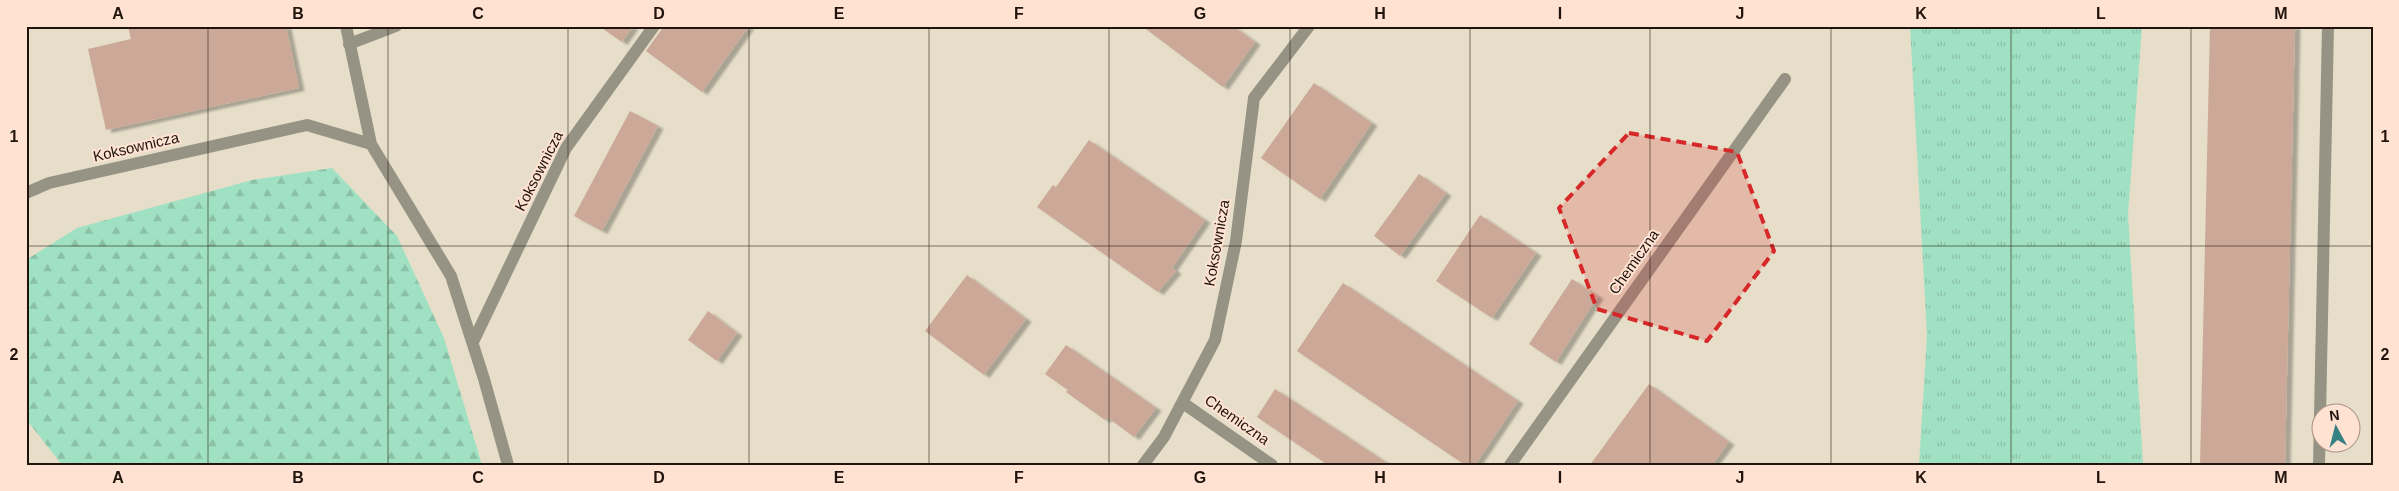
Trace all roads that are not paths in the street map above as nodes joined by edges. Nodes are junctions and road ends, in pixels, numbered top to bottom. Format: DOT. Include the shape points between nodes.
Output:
graph roads {
  1 [pos="346,26"];
  2 [pos="396,26"];
  3 [pos="654,26"];
  4 [pos="1309,26"];
  5 [pos="2328,26"];
  6 [pos="349,44"];
  7 [pos="1785,79"];
  8 [pos="371,144"];
  9 [pos="26,193"];
  10 [pos="473,342"];
  11 [pos="1183,403"];
  12 [pos="508,465"];
  13 [pos="1143,465"];
  14 [pos="1272,465"];
  15 [pos="1510,465"];
  16 [pos="2319,465"];
  1 -- 6 [label="lane"];
  2 -- 6 [label="lane"];
  3 -- 10 [label="lane, Koksownicza" via="566,148"];
  4 -- 11 [label="lane, Koksownicza" via="1254,98 1236,240 1215,340"];
  5 -- 16 [label="lane"];
  6 -- 8 [label="lane"];
  7 -- 15 [label="lane, Chemiczna"];
  8 -- 9 [label="lane, Koksownicza" via="307,126 49,183"];
  8 -- 10 [label="lane" via="451,276"];
  10 -- 12 [label="lane"];
  11 -- 13 [label="lane, Koksownicza"];
  11 -- 14 [label="lane, Chemiczna"];
}
